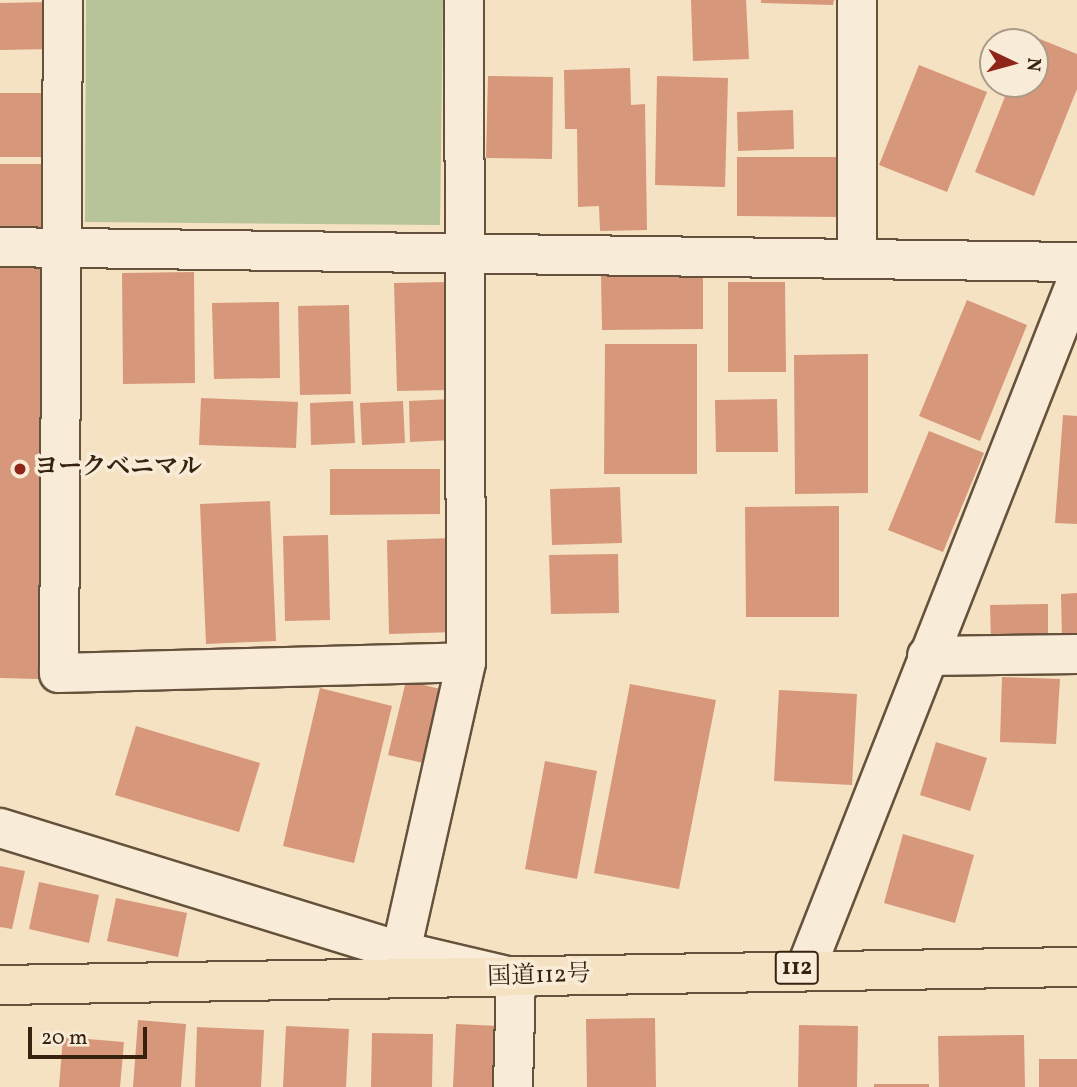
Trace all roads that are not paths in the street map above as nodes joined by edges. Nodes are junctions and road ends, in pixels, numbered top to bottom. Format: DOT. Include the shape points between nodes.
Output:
graph roads {
  1 [pos="63,0"];
  2 [pos="464,0"];
  3 [pos="857,0"];
  4 [pos="0,247"];
  5 [pos="60,247"];
  6 [pos="465,253"];
  7 [pos="857,256"];
  8 [pos="1077,262"];
  9 [pos="1077,280"];
  10 [pos="1077,654"];
  11 [pos="927,656"];
  12 [pos="466,662"];
  13 [pos="0,828"];
  14 [pos="401,951"];
  15 [pos="1077,967"];
  16 [pos="806,968"];
  17 [pos="516,978"];
  18 [pos="0,985"];
  19 [pos="513,1087"];
  1 -- 5 [label="street"];
  2 -- 6 [label="street"];
  3 -- 7 [label="street"];
  4 -- 5 [label="street"];
  5 -- 6 [label="street"];
  5 -- 12 [label="street" via="59,673"];
  6 -- 7 [label="street"];
  6 -- 12 [label="street"];
  7 -- 8 [label="street"];
  9 -- 11 [label="street"];
  10 -- 11 [label="street"];
  11 -- 16 [label="street"];
  12 -- 14 [label="street"];
  13 -- 14 [label="street"];
  14 -- 17 [label="street"];
  15 -- 16 [label="highway, 国道112号 / 112"];
  16 -- 17 [label="highway, 国道112号 / 112"];
  17 -- 18 [label="highway, 国道112号 / 112"];
  17 -- 19 [label="street"];
}
